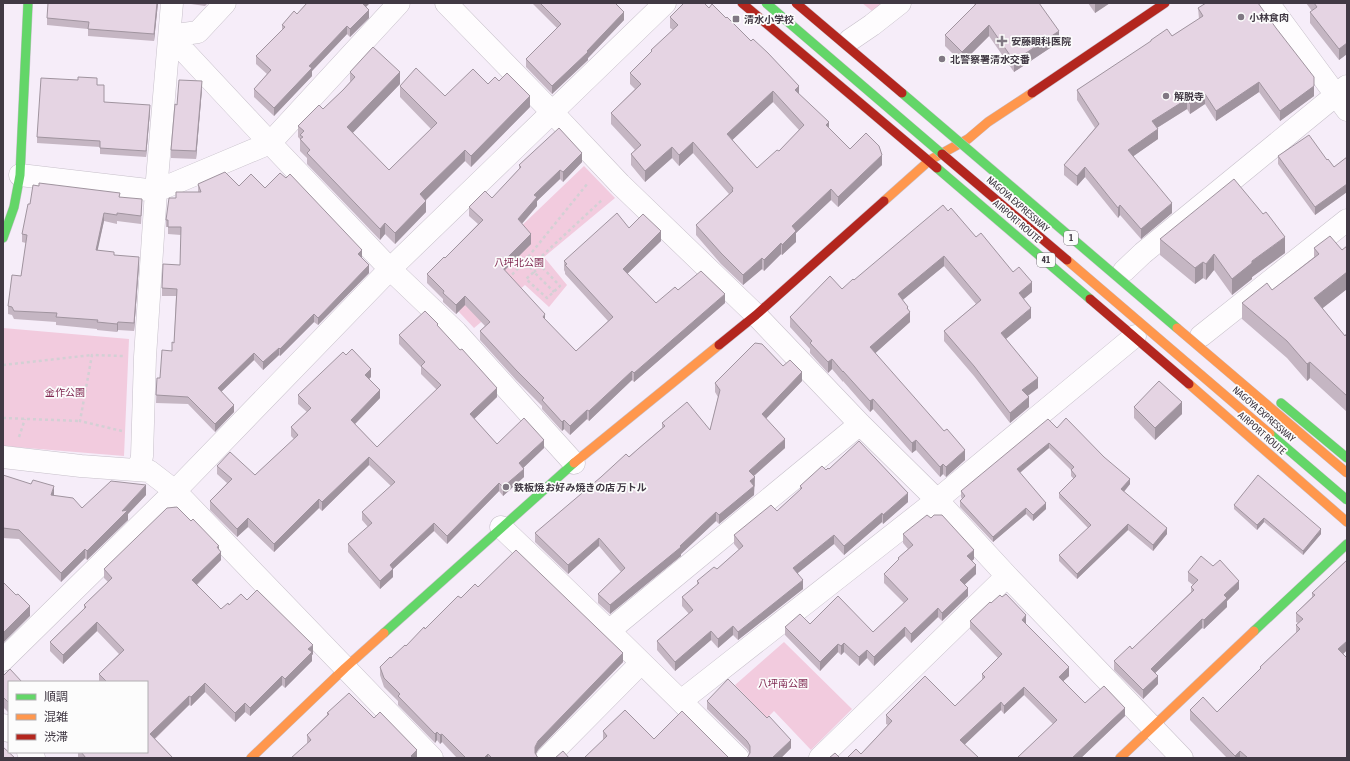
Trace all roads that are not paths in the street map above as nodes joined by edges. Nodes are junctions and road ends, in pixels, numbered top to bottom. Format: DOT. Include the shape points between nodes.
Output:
graph roads {
  1 [pos="28,3"];
  2 [pos="172,3"];
  3 [pos="225,3"];
  4 [pos="399,3"];
  5 [pos="446,3"];
  6 [pos="665,3"];
  7 [pos="742,3"];
  8 [pos="766,3"];
  9 [pos="796,3"];
  10 [pos="808,3"];
  11 [pos="900,3"];
  12 [pos="1165,3"];
  13 [pos="1268,3"];
  14 [pos="170,36"];
  15 [pos="850,40"];
  16 [pos="1343,97"];
  17 [pos="552,112"];
  18 [pos="968,139"];
  19 [pos="270,143"];
  20 [pos="930,160"];
  21 [pos="20,175"];
  22 [pos="156,191"];
  23 [pos="1347,220"];
  24 [pos="3,238"];
  25 [pos="390,269"];
  26 [pos="1130,276"];
  27 [pos="756,315"];
  28 [pos="1135,336"];
  29 [pos="1201,336"];
  30 [pos="1274,397"];
  31 [pos="860,424"];
  32 [pos="3,457"];
  33 [pos="1347,458"];
  34 [pos="574,463"];
  35 [pos="139,470"];
  36 [pos="1347,473"];
  37 [pos="175,491"];
  38 [pos="937,500"];
  39 [pos="1347,500"];
  40 [pos="1347,522"];
  41 [pos="501,527"];
  42 [pos="1347,544"];
  43 [pos="1007,576"];
  44 [pos="610,630"];
  45 [pos="3,660"];
  46 [pos="641,663"];
  47 [pos="345,668"];
  48 [pos="681,701"];
  49 [pos="1153,727"];
  50 [pos="251,758"];
  51 [pos="432,758"];
  52 [pos="547,758"];
  53 [pos="738,758"];
  54 [pos="820,758"];
  55 [pos="1120,758"];
  56 [pos="1182,758"];
  1 -- 21 [label="main road"];
  2 -- 14 [label="street"];
  3 -- 14 [label="street" via="198,32"];
  4 -- 19 [label="street"];
  5 -- 17 [label="street"];
  6 -- 17 [label="street"];
  7 -- 20 [label="main road, AIRPORT ROUTE / 41"];
  8 -- 39 [label="main road, NAGOYA EXPRESSWAY / 1, bridge"];
  9 -- 36 [label="main road, NAGOYA EXPRESSWAY / 1, bridge"];
  10 -- 15 [label="main road"];
  11 -- 15 [label="street"];
  12 -- 18 [label="main road" via="988,122"];
  13 -- 16 [label="street"];
  14 -- 19 [label="street"];
  14 -- 22 [label="street"];
  15 -- 18 [label="main road"];
  16 -- 26 [label="street" via="1143,253"];
  17 -- 25 [label="street"];
  17 -- 27 [label="street" via="620,184"];
  18 -- 20 [label="main road"];
  18 -- 26 [label="main road"];
  19 -- 22 [label="street"];
  19 -- 25 [label="street"];
  20 -- 27 [label="main road"];
  20 -- 28 [label="main road, AIRPORT ROUTE / 41"];
  21 -- 22 [label="street"];
  21 -- 24 [label="main road" via="14,207"];
  22 -- 35 [label="street" via="142,456"];
  23 -- 29 [label="street"];
  25 -- 34 [label="street" via="456,332"];
  25 -- 37 [label="street"];
  27 -- 31 [label="street"];
  27 -- 34 [label="main road"];
  28 -- 38 [label="street"];
  28 -- 40 [label="main road, AIRPORT ROUTE / 41"];
  30 -- 33 [label="main road"];
  31 -- 38 [label="street"];
  31 -- 44 [label="street"];
  32 -- 35 [label="street"];
  34 -- 41 [label="main road"];
  35 -- 37 [label="street" via="149,471"];
  37 -- 45 [label="street"];
  37 -- 47 [label="street"];
  38 -- 43 [label="street"];
  38 -- 48 [label="street"];
  41 -- 44 [label="street"];
  41 -- 47 [label="main road"];
  42 -- 49 [label="main road"];
  43 -- 49 [label="street"];
  43 -- 54 [label="street"];
  44 -- 46 [label="street"];
  46 -- 48 [label="street"];
  46 -- 52 [label="street"];
  47 -- 50 [label="main road"];
  47 -- 51 [label="street"];
  48 -- 53 [label="street"];
  49 -- 55 [label="main road"];
  49 -- 56 [label="street"];
}
